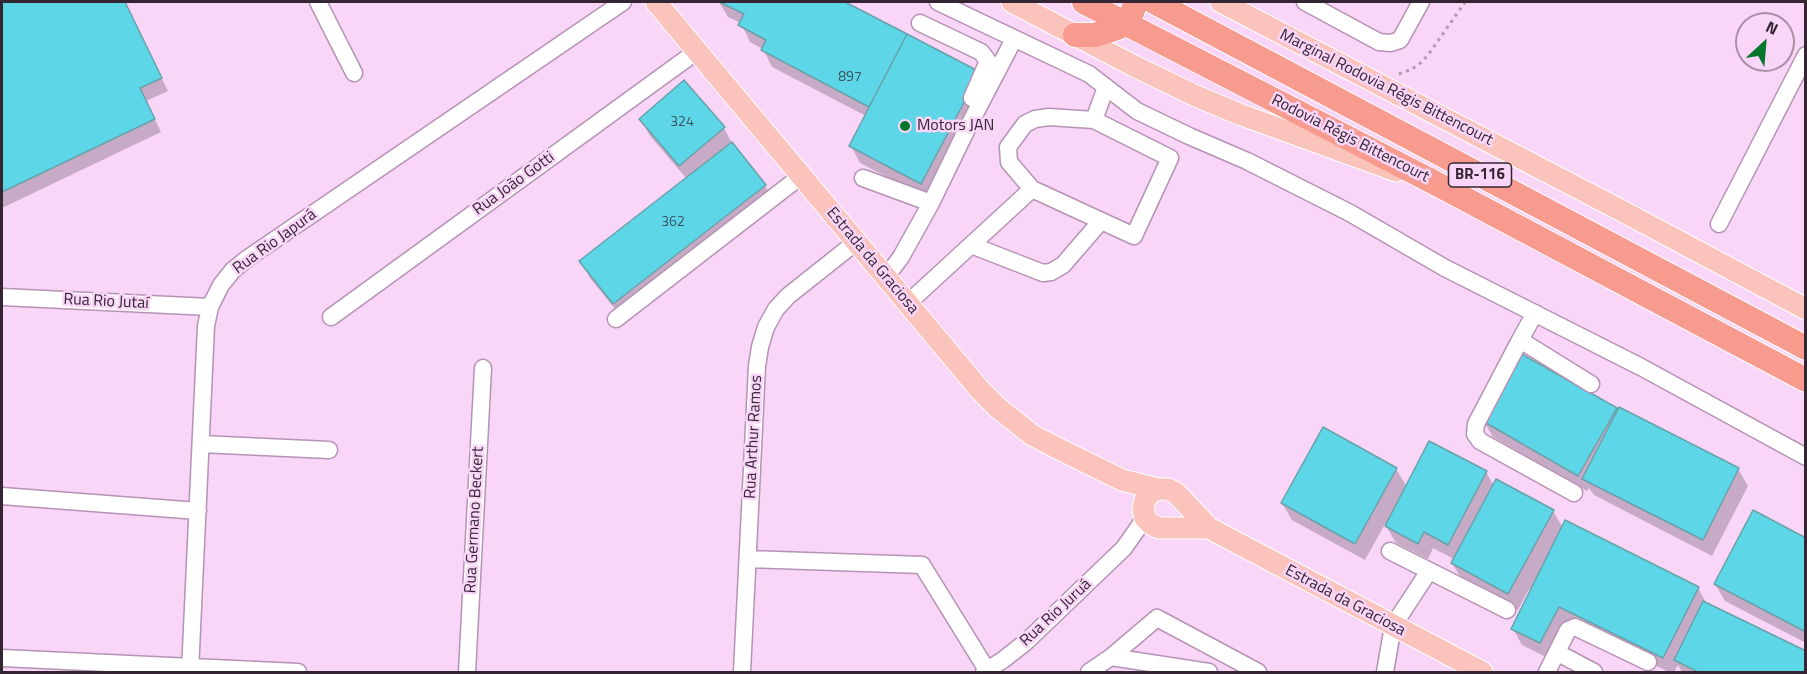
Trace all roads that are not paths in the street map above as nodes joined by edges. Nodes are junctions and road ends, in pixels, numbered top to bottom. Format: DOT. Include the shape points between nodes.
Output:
graph roads {
  1 [pos="318,2"];
  2 [pos="623,2"];
  3 [pos="656,2"];
  4 [pos="938,2"];
  5 [pos="1012,2"];
  6 [pos="1084,2"];
  7 [pos="1136,2"];
  8 [pos="1155,2"];
  9 [pos="1221,2"];
  10 [pos="1305,2"];
  11 [pos="1421,2"];
  12 [pos="920,23"];
  13 [pos="1124,24"];
  14 [pos="1075,35"];
  15 [pos="1014,39"];
  16 [pos="698,51"];
  17 [pos="1806,55"];
  18 [pos="354,73"];
  19 [pos="1106,87"];
  20 [pos="1094,120"];
  21 [pos="967,129"];
  22 [pos="801,176"];
  23 [pos="863,178"];
  24 [pos="1437,184"];
  25 [pos="1032,189"];
  26 [pos="931,203"];
  27 [pos="1101,221"];
  28 [pos="1719,224"];
  29 [pos="856,242"];
  30 [pos="972,245"];
  31 [pos="886,277"];
  32 [pos="2,297"];
  33 [pos="908,303"];
  34 [pos="210,307"];
  35 [pos="1806,309"];
  36 [pos="1534,313"];
  37 [pos="331,317"];
  38 [pos="616,319"];
  39 [pos="1521,340"];
  40 [pos="1806,348"];
  41 [pos="483,368"];
  42 [pos="1806,380"];
  43 [pos="1591,384"];
  44 [pos="201,444"];
  45 [pos="329,450"];
  46 [pos="1806,457"];
  47 [pos="1122,480"];
  48 [pos="1158,489"];
  49 [pos="1574,493"];
  50 [pos="2,496"];
  51 [pos="1182,500"];
  52 [pos="198,511"];
  53 [pos="1154,521"];
  54 [pos="1209,528"];
  55 [pos="1389,551"];
  56 [pos="748,559"];
  57 [pos="1429,571"];
  58 [pos="1507,610"];
  59 [pos="1393,626"];
  60 [pos="1558,653"];
  61 [pos="1111,657"];
  62 [pos="2,658"];
  63 [pos="1647,662"];
  64 [pos="190,670"];
  65 [pos="986,671"];
  66 [pos="298,672"];
  67 [pos="467,672"];
  68 [pos="742,672"];
  69 [pos="1089,672"];
  70 [pos="1209,672"];
  71 [pos="1258,672"];
  72 [pos="1385,672"];
  73 [pos="1482,672"];
  74 [pos="1547,672"];
  75 [pos="1594,672"];
  1 -- 18 [label="street"];
  2 -- 34 [label="street, Rua Rio Japurá" via="248,258 221,285"];
  3 -- 16 [label="main road, Estrada da Graciosa"];
  4 -- 15 [label="street"];
  5 -- 14 [label="main road"];
  6 -- 13 [label="highway, Rodovia Régis Bittencourt / BR-116"];
  7 -- 13 [label="highway"];
  8 -- 40 [label="highway, Rodovia Régis Bittencourt / BR-116"];
  9 -- 35 [label="main road, Marginal Rodovia Régis Bittencourt"];
  10 -- 11 [label="street" via="1379,42 1391,43 1400,40"];
  12 -- 21 [label="street" via="981,52 988,61 966,108 963,122"];
  13 -- 14 [label="highway" via="1095,35"];
  13 -- 24 [label="highway, Rodovia Régis Bittencourt / BR-116"];
  14 -- 24 [label="main road" via="1239,114"];
  15 -- 19 [label="street" via="1089,74"];
  15 -- 21 [label="street"];
  16 -- 22 [label="main road, Estrada da Graciosa"];
  16 -- 37 [label="street, Rua João Gotti"];
  17 -- 28 [label="street"];
  19 -- 20 [label="street"];
  19 -- 36 [label="street" via="1137,111 1315,195"];
  20 -- 25 [label="street" via="1049,117 1025,124 1008,147 1007,155 1008,162"];
  20 -- 27 [label="street" via="1170,158 1134,236"];
  21 -- 26 [label="street"];
  22 -- 29 [label="main road, Estrada da Graciosa"];
  22 -- 38 [label="street"];
  23 -- 26 [label="street"];
  24 -- 42 [label="highway, Rodovia Régis Bittencourt / BR-116"];
  25 -- 27 [label="street"];
  25 -- 30 [label="street"];
  26 -- 31 [label="street"];
  27 -- 30 [label="street" via="1063,266 1051,272 1043,273"];
  29 -- 31 [label="main road, Estrada da Graciosa"];
  29 -- 56 [label="street, Rua Arthur Ramos" via="788,296 765,327 757,366"];
  30 -- 33 [label="street"];
  31 -- 33 [label="main road, Estrada da Graciosa"];
  32 -- 34 [label="street, Rua Rio Jutaí"];
  33 -- 47 [label="main road, Estrada da Graciosa" via="980,390 1015,422 1041,440"];
  34 -- 44 [label="street, Rua Rio Japurá"];
  36 -- 39 [label="street"];
  36 -- 46 [label="street"];
  39 -- 43 [label="street"];
  39 -- 49 [label="street" via="1476,424 1475,434 1480,441"];
  41 -- 67 [label="street, Rua Germano Beckert"];
  44 -- 45 [label="street"];
  44 -- 52 [label="street, Rua Rio Japurá"];
  47 -- 48 [label="main road, Estrada da Graciosa"];
  47 -- 53 [label="main road, Estrada da Graciosa"];
  48 -- 51 [label="main road, Estrada da Graciosa" via="1168,489"];
  48 -- 53 [label="main road" via="1145,500"];
  50 -- 52 [label="street"];
  51 -- 53 [label="main road" via="1182,517 1176,524"];
  51 -- 54 [label="main road, Estrada da Graciosa"];
  52 -- 64 [label="street, Rua Rio Japurá"];
  53 -- 54 [label="main road, Estrada da Graciosa"];
  53 -- 65 [label="street, Rua Rio Juruá" via="1028,641"];
  54 -- 59 [label="main road, Estrada da Graciosa"];
  55 -- 57 [label="street"];
  56 -- 65 [label="street" via="922,565"];
  56 -- 68 [label="street, Rua Arthur Ramos"];
  57 -- 58 [label="street"];
  57 -- 59 [label="street"];
  59 -- 72 [label="street"];
  59 -- 73 [label="main road, Estrada da Graciosa"];
  60 -- 63 [label="street" via="1568,630 1575,627"];
  60 -- 74 [label="street"];
  60 -- 75 [label="street"];
  61 -- 69 [label="street"];
  61 -- 70 [label="street"];
  61 -- 71 [label="street" via="1157,618"];
  62 -- 64 [label="street"];
  64 -- 66 [label="street"];
}
